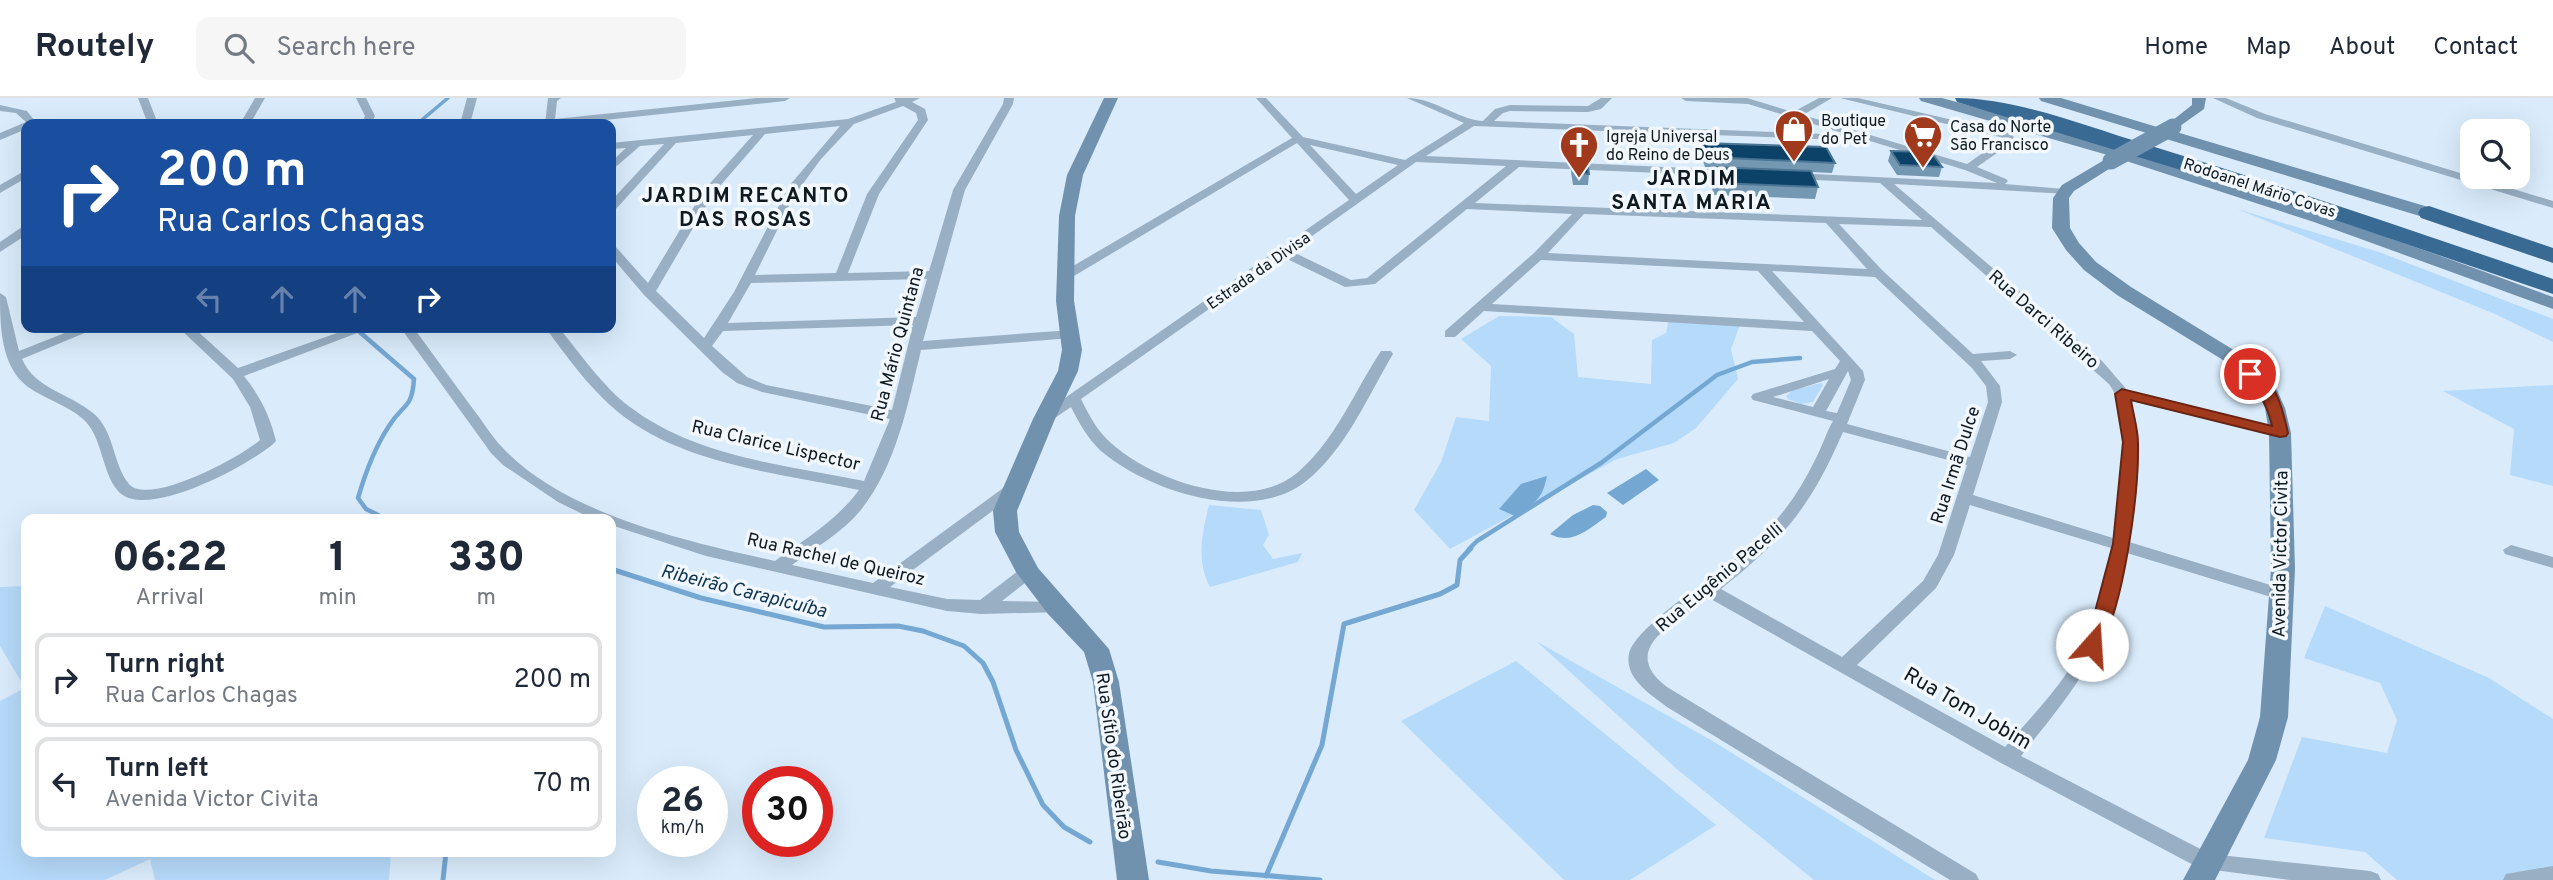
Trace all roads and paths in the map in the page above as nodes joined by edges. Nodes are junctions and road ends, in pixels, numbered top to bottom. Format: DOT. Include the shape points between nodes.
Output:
graph roads {
  1 [pos="143,98"];
  2 [pos="260,98"];
  3 [pos="362,98"];
  4 [pos="471,98"];
  5 [pos="785,98"];
  6 [pos="1009,98"];
  7 [pos="1111,98"];
  8 [pos="1261,98"];
  9 [pos="1412,98"];
  10 [pos="1607,98"];
  11 [pos="1686,98"];
  12 [pos="1707,98"];
  13 [pos="1737,98"];
  14 [pos="1827,98"];
  15 [pos="1845,98"];
  16 [pos="1926,98"];
  17 [pos="1964,98"];
  18 [pos="2008,98"];
  19 [pos="2046,98"];
  20 [pos="2199,98"];
  21 [pos="2218,98"];
  22 [pos="554,99"];
  23 [pos="906,99"];
  24 [pos="1752,103"];
  25 [pos="0,108"];
  26 [pos="1792,116"];
  27 [pos="26,119"];
  28 [pos="151,119"];
  29 [pos="248,119"];
  30 [pos="368,119"];
  31 [pos="466,119"];
  32 [pos="551,119"];
  33 [pos="595,119"];
  34 [pos="850,122"];
  35 [pos="1479,123"];
  36 [pos="21,127"];
  37 [pos="1830,128"];
  38 [pos="762,131"];
  39 [pos="0,136"];
  40 [pos="1813,137"];
  41 [pos="674,139"];
  42 [pos="1297,139"];
  43 [pos="1867,139"];
  44 [pos="637,143"];
  45 [pos="616,145"];
  46 [pos="1410,161"];
  47 [pos="616,163"];
  48 [pos="1516,164"];
  49 [pos="1969,168"];
  50 [pos="1736,173"];
  51 [pos="1777,175"];
  52 [pos="21,176"];
  53 [pos="1884,181"];
  54 [pos="2017,187"];
  55 [pos="0,190"];
  56 [pos="2064,192"];
  57 [pos="1356,201"];
  58 [pos="616,203"];
  59 [pos="2553,205"];
  60 [pos="1467,206"];
  61 [pos="1580,212"];
  62 [pos="2429,213"];
  63 [pos="1829,221"];
  64 [pos="1932,224"];
  65 [pos="21,232"];
  66 [pos="21,234"];
  67 [pos="0,239"];
  68 [pos="0,247"];
  69 [pos="1283,252"];
  70 [pos="616,254"];
  71 [pos="2553,254"];
  72 [pos="1538,256"];
  73 [pos="665,264"];
  74 [pos="1762,268"];
  75 [pos="2553,268"];
  76 [pos="633,273"];
  77 [pos="1878,273"];
  78 [pos="935,275"];
  79 [pos="841,276"];
  80 [pos="1065,276"];
  81 [pos="748,279"];
  82 [pos="2553,287"];
  83 [pos="649,292"];
  84 [pos="0,297"];
  85 [pos="2553,303"];
  86 [pos="1483,307"];
  87 [pos="921,321"];
  88 [pos="719,327"];
  89 [pos="1818,327"];
  90 [pos="78,333"];
  91 [pos="191,333"];
  92 [pos="349,333"];
  93 [pos="410,333"];
  94 [pos="556,333"];
  95 [pos="1071,334"];
  96 [pos="1450,334"];
  97 [pos="705,346"];
  98 [pos="915,346"];
  99 [pos="1386,354"];
  100 [pos="2010,355"];
  101 [pos="14,358"];
  102 [pos="1970,358"];
  103 [pos="1844,367"];
  104 [pos="237,373"];
  105 [pos="2122,394"];
  106 [pos="1074,399"];
  107 [pos="1817,414"];
  108 [pos="898,416"];
  109 [pos="1044,419"];
  110 [pos="1840,423"];
  111 [pos="2280,433"];
  112 [pos="1976,463"];
  113 [pos="869,487"];
  114 [pos="1012,489"];
  115 [pos="1965,498"];
  116 [pos="596,514"];
  117 [pos="616,522"];
  118 [pos="2121,544"];
  119 [pos="2511,550"];
  120 [pos="2553,563"];
  121 [pos="776,568"];
  122 [pos="1028,572"];
  123 [pos="874,590"];
  124 [pos="1709,590"];
  125 [pos="2281,594"];
  126 [pos="981,608"];
  127 [pos="1056,608"];
  128 [pos="1846,664"];
  129 [pos="2008,758"];
  130 [pos="2203,871"];
  131 [pos="2553,875"];
  132 [pos="1133,880"];
  133 [pos="1968,880"];
  134 [pos="2370,880"];
  135 [pos="2514,880"];
  1 -- 28 [label="street"];
  2 -- 29 [label="street"];
  3 -- 30 [label="street"];
  4 -- 31 [label="street"];
  5 -- 33 [label="street"];
  6 -- 78 [label="street, Rua Mário Quintana" via="959,190"];
  7 -- 80 [label="main road, Rua Sítio do Ribeirão" via="1076,175 1067,216"];
  8 -- 42 [label="street"];
  9 -- 35 [label="street"];
  10 -- 35 [label="street, Estrada da Divisa" via="1588,109 1503,109"];
  11 -- 12 [label="street"];
  12 -- 24 [label="street"];
  13 -- 24 [label="street"];
  14 -- 26 [label="street"];
  15 -- 49 [label="street" via="1995,131 2010,139"];
  16 -- 85 [label="main road" via="2160,165"];
  17 -- 82 [label="highway, Rodoanel Mário Covas" via="2160,155"];
  18 -- 75 [label="highway, Rodoanel Mário Covas"];
  19 -- 62 [label="main road"];
  20 -- 56 [label="main road, bridge" via="2199,106 2173,127"];
  21 -- 59 [label="street" via="2261,116"];
  22 -- 32 [label="street"];
  23 -- 34 [label="street"];
  23 -- 79 [label="street" via="923,120 873,194"];
  24 -- 26 [label="street"];
  25 -- 27 [label="street" via="20,111"];
  26 -- 37 [label="street"];
  34 -- 38 [label="street"];
  34 -- 81 [label="street" via="794,187"];
  35 -- 40 [label="street"];
  35 -- 46 [label="street, Estrada da Divisa"];
  36 -- 39 [label="street"];
  37 -- 40 [label="street"];
  37 -- 43 [label="street"];
  38 -- 41 [label="street"];
  38 -- 73 [label="street" via="708,191"];
  40 -- 43 [label="street"];
  41 -- 44 [label="street"];
  41 -- 58 [label="street"];
  42 -- 46 [label="street"];
  42 -- 57 [label="street"];
  42 -- 80 [label="street"];
  43 -- 49 [label="street"];
  44 -- 45 [label="street"];
  44 -- 47 [label="street"];
  46 -- 48 [label="street"];
  46 -- 57 [label="street, Estrada da Divisa"];
  48 -- 50 [label="street"];
  48 -- 60 [label="street"];
  49 -- 54 [label="street"];
  51 -- 53 [label="street"];
  52 -- 55 [label="street"];
  53 -- 54 [label="street"];
  53 -- 64 [label="street, Rua Darci Ribeiro"];
  54 -- 56 [label="street"];
  56 -- 111 [label="main road, Avenida Victor Civita" via="2061,228 2072,246 2124,291 2230,356 2267,390"];
  57 -- 69 [label="street, Estrada da Divisa"];
  60 -- 61 [label="street"];
  60 -- 69 [label="street" via="1371,281 1349,284"];
  61 -- 63 [label="street"];
  61 -- 72 [label="street"];
  62 -- 71 [label="highway"];
  63 -- 64 [label="street"];
  63 -- 77 [label="street, Rua Irmã Dulce"];
  64 -- 105 [label="street, Rua Darci Ribeiro" via="2098,365"];
  65 -- 67 [label="street"];
  66 -- 68 [label="street"];
  69 -- 106 [label="street, Estrada da Divisa"];
  70 -- 76 [label="street"];
  72 -- 74 [label="street"];
  72 -- 86 [label="street"];
  73 -- 76 [label="street"];
  73 -- 83 [label="street"];
  74 -- 77 [label="street"];
  74 -- 89 [label="street, Rua Eugênio Pacelli"];
  76 -- 83 [label="street"];
  77 -- 102 [label="street, Rua Irmã Dulce"];
  78 -- 79 [label="street"];
  78 -- 87 [label="street, Rua Mário Quintana"];
  79 -- 81 [label="street"];
  80 -- 95 [label="main road, Rua Sítio do Ribeirão"];
  81 -- 88 [label="street"];
  83 -- 97 [label="street"];
  84 -- 101 [label="street"];
  86 -- 89 [label="street"];
  86 -- 96 [label="street"];
  87 -- 88 [label="street"];
  87 -- 98 [label="street, Rua Mário Quintana"];
  88 -- 97 [label="street"];
  89 -- 103 [label="street, Rua Eugênio Pacelli"];
  90 -- 101 [label="street"];
  91 -- 104 [label="street"];
  92 -- 104 [label="street"];
  93 -- 116 [label="street, Rua Rachel de Queiroz" via="512,467 557,497"];
  94 -- 113 [label="street, Rua Clarice Lispector" via="624,410 661,434 728,456"];
  95 -- 98 [label="street"];
  95 -- 109 [label="main road, Rua Sítio do Ribeirão" via="1068,371"];
  97 -- 108 [label="street" via="742,380 762,388"];
  98 -- 108 [label="street, Rua Mário Quintana"];
  99 -- 106 [label="street" via="1333,442 1288,487 1263,496 1222,496 1168,482 1130,464 1089,428"];
  100 -- 102 [label="street"];
  101 -- 104 [label="street" via="30,382 87,415 105,439 121,483 129,493 138,495 203,479 247,459 268,441"];
  102 -- 112 [label="street, Rua Irmã Dulce" via="1993,386 1995,402"];
  103 -- 107 [label="street"];
  103 -- 107 [label="street" via="1758,397"];
  103 -- 110 [label="street, Rua Eugênio Pacelli" via="1856,371 1858,380"];
  105 -- 111 [label="street"];
  105 -- 118 [label="street, Rua Darci Ribeiro" via="2131,442"];
  106 -- 109 [label="street, Estrada da Divisa"];
  107 -- 110 [label="street"];
  108 -- 113 [label="street, Rua Mário Quintana"];
  109 -- 114 [label="main road, Rua Sítio do Ribeirão"];
  110 -- 112 [label="street"];
  110 -- 124 [label="street, Rua Eugênio Pacelli" via="1785,522"];
  111 -- 125 [label="main road, Avenida Victor Civita"];
  112 -- 115 [label="street, Rua Irmã Dulce"];
  113 -- 121 [label="street, Rua Mário Quintana" via="835,525"];
  114 -- 122 [label="main road, Rua Sítio do Ribeirão" via="1006,510 1007,532"];
  114 -- 123 [label="street"];
  115 -- 118 [label="street"];
  115 -- 128 [label="street, Rua Irmã Dulce" via="1946,555 1930,584"];
  117 -- 121 [label="street, Rua Rachel de Queiroz"];
  118 -- 125 [label="street"];
  118 -- 129 [label="street, Rua Darci Ribeiro" via="2092,645"];
  119 -- 120 [label="street"];
  121 -- 123 [label="street, Rua Rachel de Queiroz"];
  122 -- 126 [label="street"];
  122 -- 127 [label="main road, Rua Sítio do Ribeirão"];
  123 -- 126 [label="street, Rua Rachel de Queiroz"];
  124 -- 128 [label="street, Rua Tom Jobim"];
  124 -- 133 [label="street, Rua Eugênio Pacelli" via="1639,648 1637,665 1647,682"];
  125 -- 130 [label="main road, Avenida Victor Civita" via="2274,717 2262,760"];
  126 -- 127 [label="street, Rua Rachel de Queiroz"];
  127 -- 132 [label="main road, Rua Sítio do Ribeirão" via="1096,649 1107,682"];
  128 -- 129 [label="street, Rua Tom Jobim"];
  129 -- 130 [label="street, Rua Tom Jobim"];
  130 -- 134 [label="street"];
  131 -- 135 [label="street"];
}
